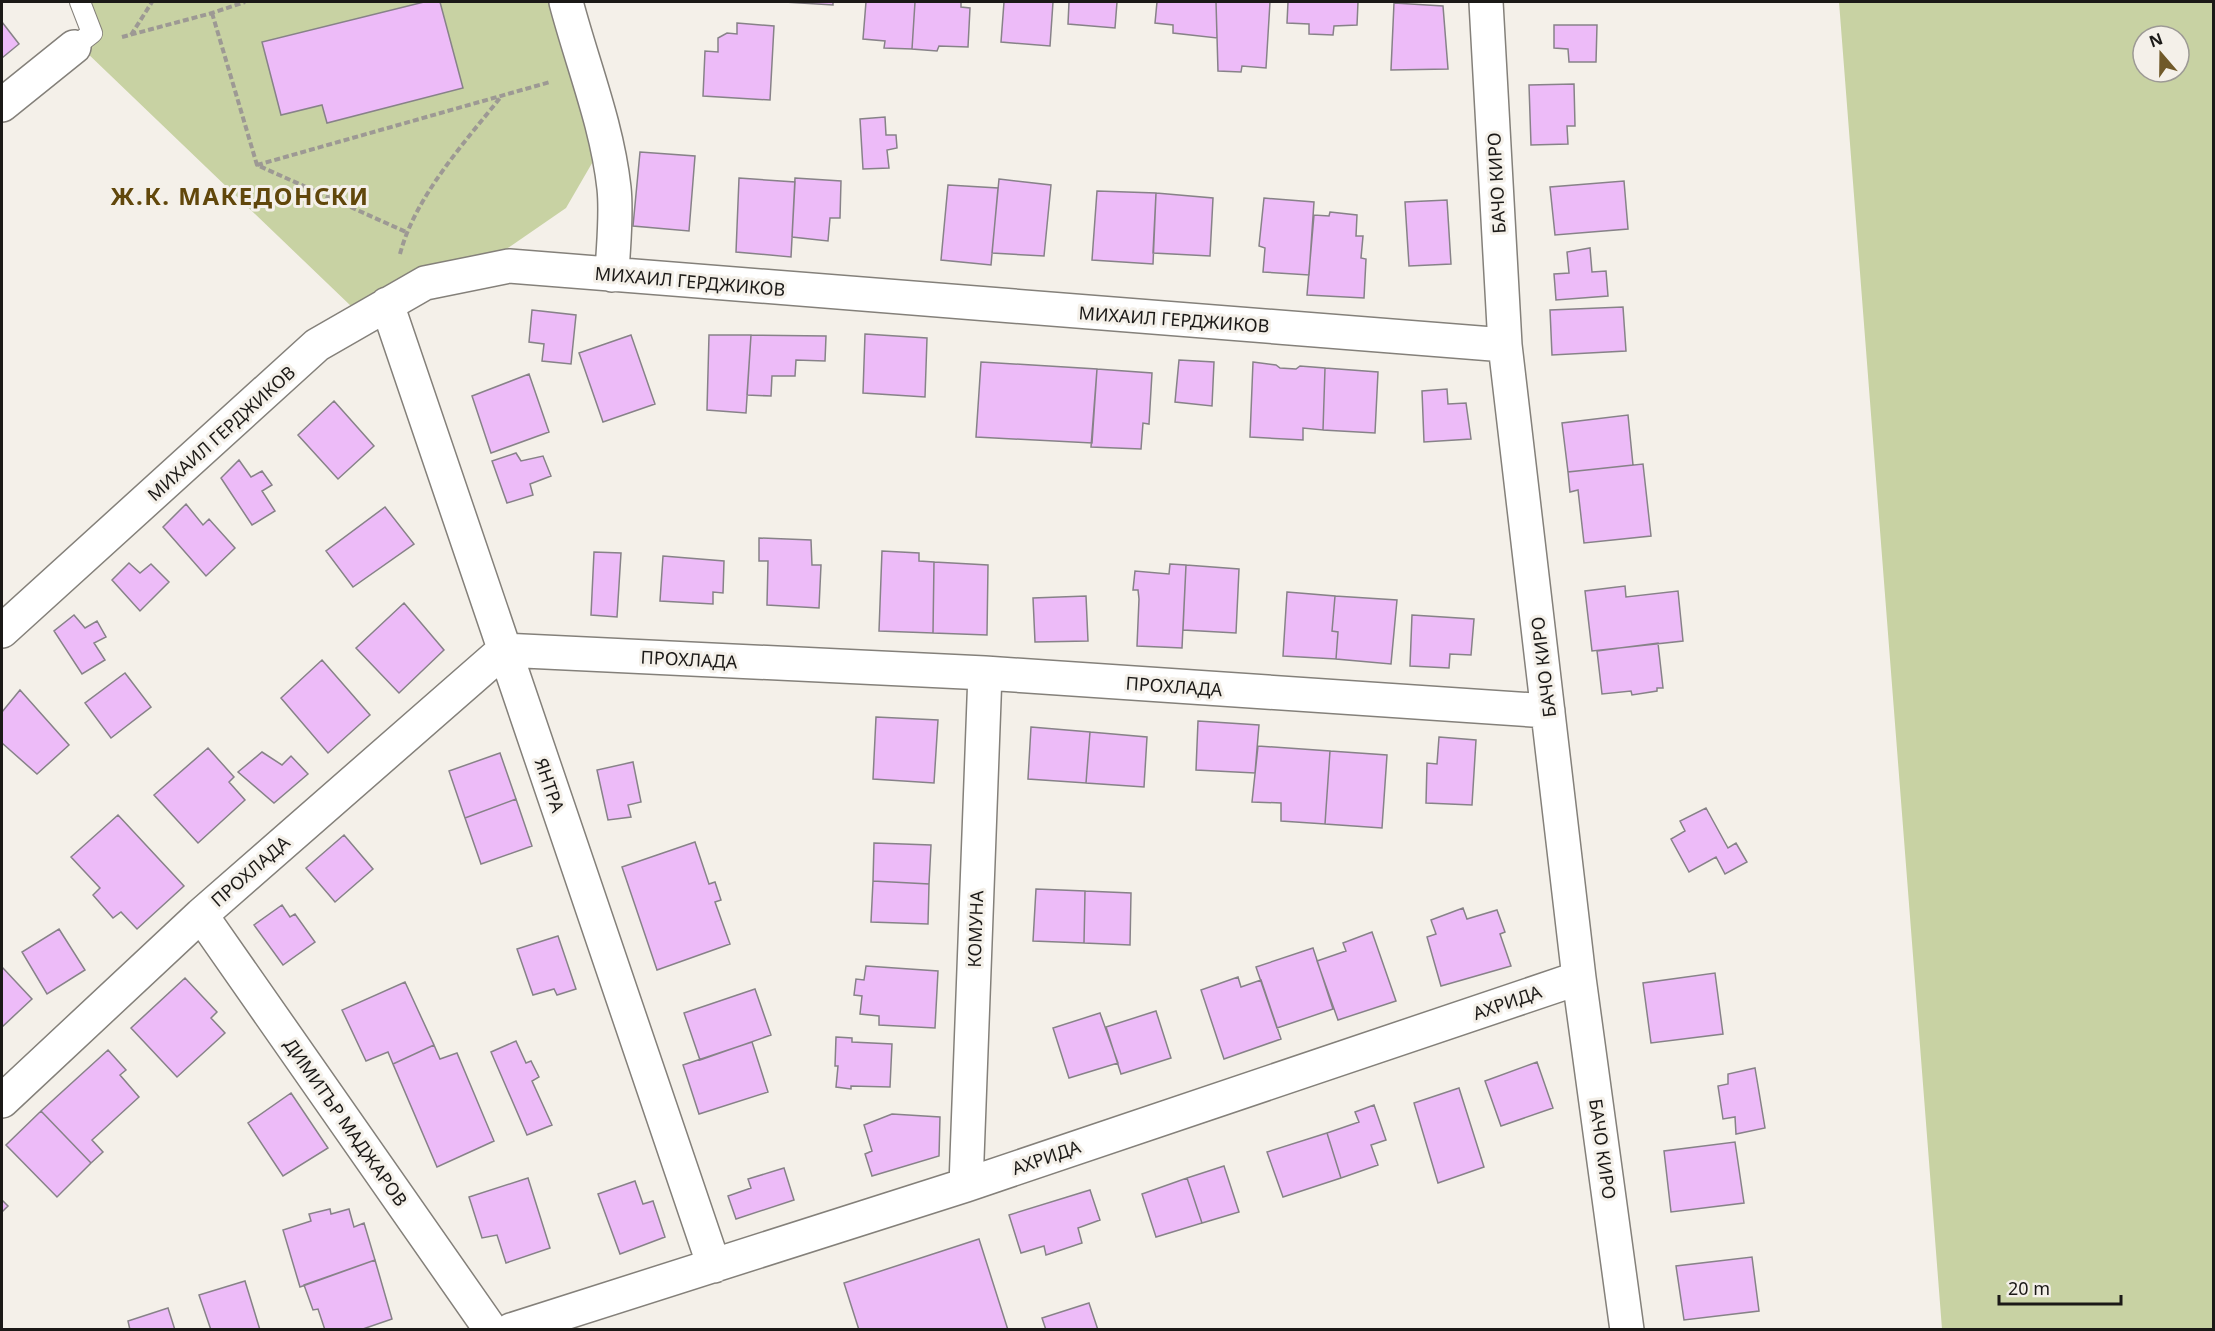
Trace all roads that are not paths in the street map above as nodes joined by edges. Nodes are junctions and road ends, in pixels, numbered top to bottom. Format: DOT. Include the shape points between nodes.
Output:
graph roads {
  1 [pos="80,2"];
  2 [pos="566,2"];
  3 [pos="1486,2"];
  4 [pos="74,47"];
  5 [pos="2,105"];
  6 [pos="612,275"];
  7 [pos="387,304"];
  8 [pos="1505,345"];
  9 [pos="2,631"];
  10 [pos="504,650"];
  11 [pos="985,673"];
  12 [pos="1548,711"];
  13 [pos="201,915"];
  14 [pos="1579,978"];
  15 [pos="2,1101"];
  16 [pos="966,1185"];
  17 [pos="714,1266"];
  18 [pos="491,1329"];
  19 [pos="511,1329"];
  20 [pos="1627,1329"];
  1 -- 4 [label="lane" via="92,33"];
  2 -- 6 [label="street" via="594,93 614,189"];
  3 -- 8 [label="street, БАЧО КИРО"];
  4 -- 5 [label="street"];
  6 -- 7 [label="street, МИХАИЛ ГЕРДЖИКОВ" via="508,266 425,284"];
  6 -- 8 [label="street, МИХАИЛ ГЕРДЖИКОВ"];
  7 -- 9 [label="street, МИХАИЛ ГЕРДЖИКОВ" via="317,345"];
  7 -- 10 [label="street, ЯНТРА"];
  8 -- 12 [label="street, БАЧО КИРО"];
  10 -- 11 [label="street, ПРОХЛАДА"];
  10 -- 13 [label="street, ПРОХЛАДА"];
  10 -- 17 [label="street, ЯНТРА"];
  11 -- 12 [label="street, ПРОХЛАДА"];
  11 -- 16 [label="street, КОМУНА"];
  12 -- 14 [label="street, БАЧО КИРО"];
  13 -- 15 [label="street, ПРОХЛАДА"];
  13 -- 18 [label="street, ДИМИТЪР МАДЖАРОВ"];
  14 -- 16 [label="street, АХРИДА"];
  14 -- 20 [label="street, БАЧО КИРО"];
  16 -- 17 [label="street, АХРИДА"];
  17 -- 19 [label="street, АХРИДА"];
}
